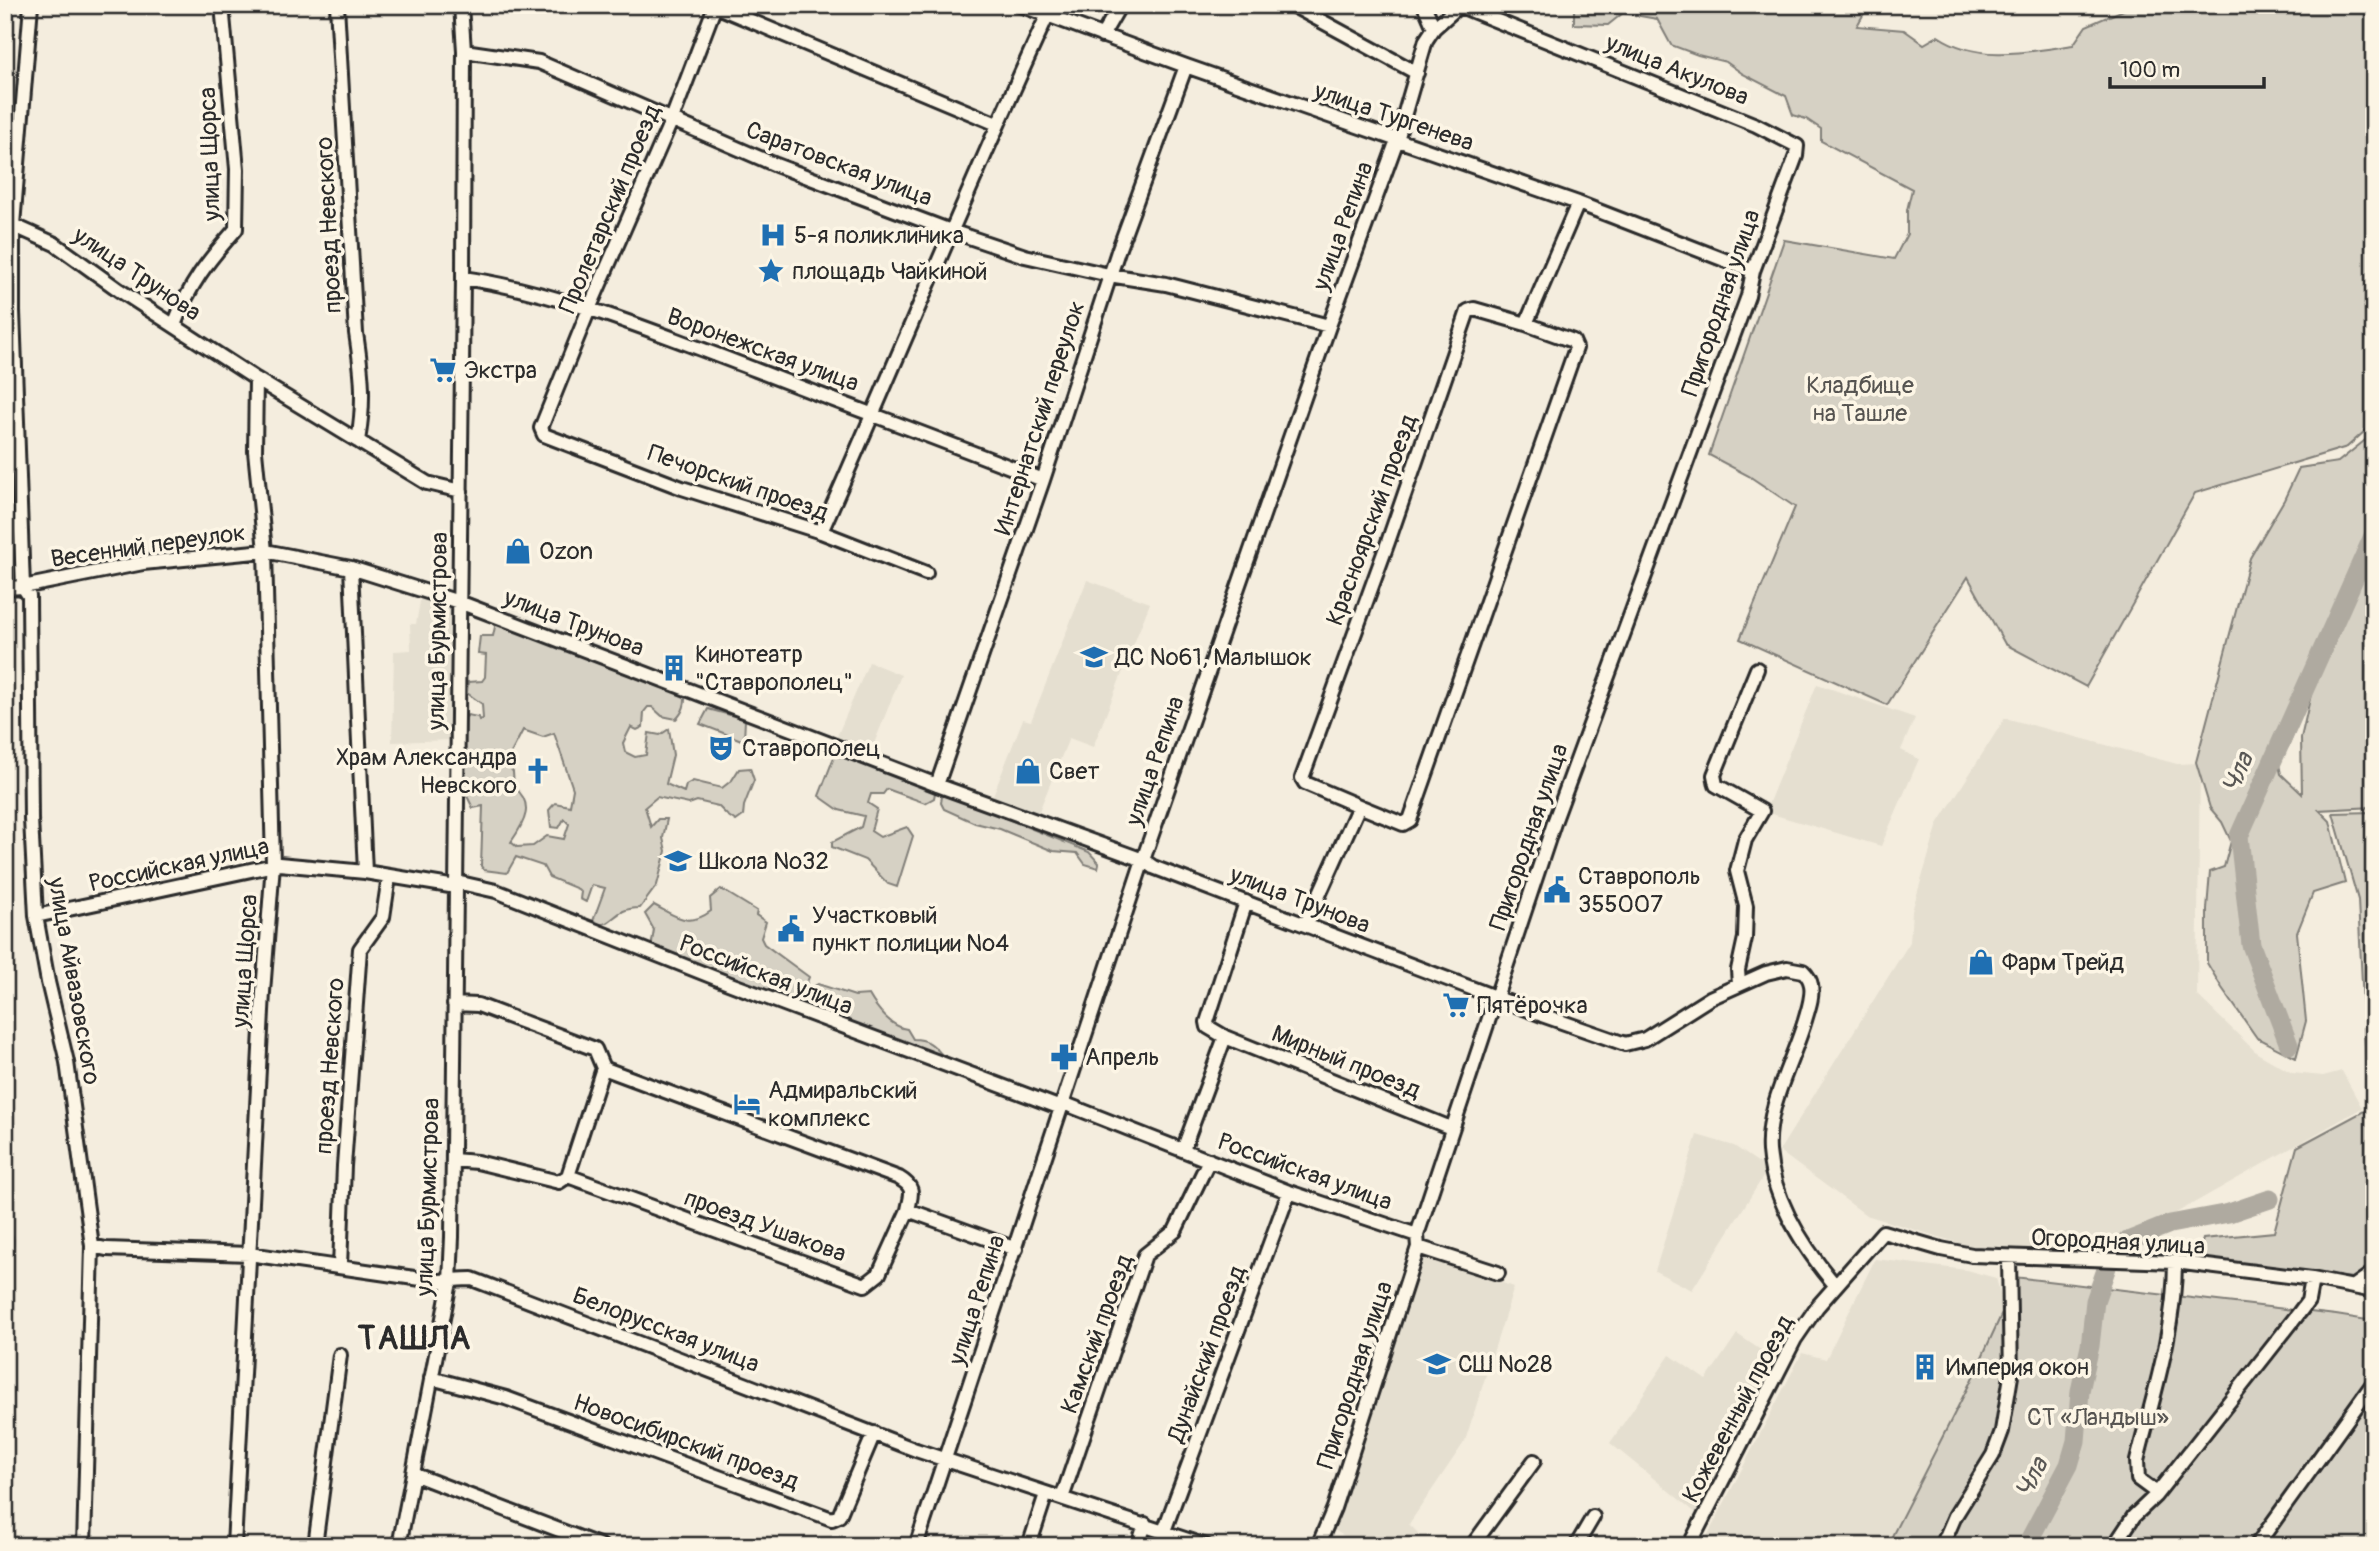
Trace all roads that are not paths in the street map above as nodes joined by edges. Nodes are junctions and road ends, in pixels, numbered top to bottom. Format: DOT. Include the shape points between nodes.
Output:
graph roads {
  1 [pos="31,5"];
  2 [pos="222,5"];
  3 [pos="337,5"];
  4 [pos="461,5"];
  5 [pos="1020,5"];
  6 [pos="1120,5"];
  7 [pos="1292,5"];
  8 [pos="1424,5"];
  9 [pos="714,6"];
  10 [pos="1460,6"];
  11 [pos="1047,16"];
  12 [pos="1434,29"];
  13 [pos="1102,36"];
  14 [pos="464,51"];
  15 [pos="1186,66"];
  16 [pos="1417,74"];
  17 [pos="672,119"];
  18 [pos="997,124"];
  19 [pos="1397,140"];
  20 [pos="1797,146"];
  21 [pos="1578,203"];
  22 [pos="9,223"];
  23 [pos="951,231"];
  24 [pos="1753,271"];
  25 [pos="1110,275"];
  26 [pos="463,278"];
  27 [pos="589,310"];
  28 [pos="1526,324"];
  29 [pos="174,325"];
  30 [pos="1328,326"];
  31 [pos="256,379"];
  32 [pos="874,414"];
  33 [pos="541,428"];
  34 [pos="358,442"];
  35 [pos="1043,480"];
  36 [pos="461,491"];
  37 [pos="821,532"];
  38 [pos="265,551"];
  39 [pos="351,568"];
  40 [pos="926,573"];
  41 [pos="23,587"];
  42 [pos="5,588"];
  43 [pos="459,602"];
  44 [pos="1758,669"];
  45 [pos="937,785"];
  46 [pos="1359,806"];
  47 [pos="1143,860"];
  48 [pos="272,864"];
  49 [pos="365,872"];
  50 [pos="389,877"];
  51 [pos="456,885"];
  52 [pos="1246,902"];
  53 [pos="36,916"];
  54 [pos="1306,924"];
  55 [pos="1739,984"];
  56 [pos="1497,997"];
  57 [pos="454,1004"];
  58 [pos="1225,1037"];
  59 [pos="603,1068"];
  60 [pos="1062,1105"];
  61 [pos="1451,1128"];
  62 [pos="1183,1150"];
  63 [pos="453,1160"];
  64 [pos="1209,1160"];
  65 [pos="568,1176"];
  66 [pos="1289,1192"];
  67 [pos="908,1210"];
  68 [pos="1883,1232"];
  69 [pos="1417,1241"];
  70 [pos="92,1246"];
  71 [pos="1016,1249"];
  72 [pos="249,1254"];
  73 [pos="2009,1258"];
  74 [pos="2175,1262"];
  75 [pos="340,1266"];
  76 [pos="2374,1272"];
  77 [pos="1498,1273"];
  78 [pos="2312,1279"];
  79 [pos="450,1282"];
  80 [pos="1835,1285"];
  81 [pos="2353,1287"];
  82 [pos="2374,1292"];
  83 [pos="340,1355"];
  84 [pos="431,1378"];
  85 [pos="2374,1382"];
  86 [pos="874,1433"];
  87 [pos="945,1460"];
  88 [pos="1534,1461"];
  89 [pos="413,1474"];
  90 [pos="2157,1493"];
  91 [pos="1046,1494"];
  92 [pos="1062,1498"];
  93 [pos="1593,1517"];
  94 [pos="1144,1524"];
  95 [pos="1164,1531"];
  96 [pos="84,1546"];
  97 [pos="234,1546"];
  98 [pos="315,1546"];
  99 [pos="399,1546"];
  100 [pos="601,1546"];
  101 [pos="916,1546"];
  102 [pos="1029,1546"];
  103 [pos="1138,1546"];
  104 [pos="1206,1546"];
  105 [pos="1318,1546"];
  106 [pos="1472,1546"];
  107 [pos="1576,1546"];
  108 [pos="1689,1546"];
  109 [pos="1942,1546"];
  110 [pos="2114,1546"];
  111 [pos="2256,1546"];
  1 -- 22 [label="street, улица Айвазовского"];
  2 -- 29 [label="street, улица Щорса" via="237,169 236,229 205,264"];
  3 -- 34 [label="street, проезд Невского" via="356,332 363,379"];
  4 -- 14 [label="street, улица Бурмистрова"];
  5 -- 11 [label="street, улица Тургенева"];
  6 -- 13 [label="street"];
  7 -- 16 [label="street"];
  8 -- 12 [label="street"];
  9 -- 17 [label="street, Пролетарский проезд"];
  9 -- 18 [label="street"];
  10 -- 12 [label="street, улица Репина"];
  10 -- 20 [label="street, улица Акулова" via="1756,125"];
  11 -- 13 [label="street, улица Тургенева"];
  11 -- 18 [label="street"];
  12 -- 16 [label="street, улица Репина" via="1426,40"];
  13 -- 15 [label="street, улица Тургенева"];
  14 -- 17 [label="street, Саратовская улица" via="539,62"];
  14 -- 26 [label="street, улица Бурмистрова"];
  15 -- 19 [label="street, улица Тургенева"];
  15 -- 25 [label="street, Интернатский переулок"];
  16 -- 19 [label="street, улица Репина"];
  17 -- 23 [label="street, Саратовская улица"];
  17 -- 27 [label="street, Пролетарский проезд"];
  18 -- 23 [label="street"];
  19 -- 21 [label="street, улица Тургенева"];
  19 -- 30 [label="street, улица Репина"];
  20 -- 24 [label="street, Пригородная улица"];
  21 -- 24 [label="street, улица Тургенева"];
  21 -- 28 [label="street"];
  22 -- 29 [label="street, улица Трунова" via="54,244"];
  22 -- 41 [label="street, улица Айвазовского"];
  23 -- 25 [label="street, Саратовская улица" via="1025,256"];
  23 -- 32 [label="street"];
  24 -- 56 [label="street, Пригородная улица" via="1748,296 1555,820"];
  25 -- 30 [label="street, Саратовская улица" via="1166,284"];
  25 -- 35 [label="street, Интернатский переулок"];
  26 -- 27 [label="street, Воронежская улица" via="505,284"];
  26 -- 36 [label="street, улица Бурмистрова"];
  27 -- 32 [label="street, Воронежская улица"];
  27 -- 33 [label="street, Пролетарский проезд"];
  28 -- 46 [label="street, Красноярский проезд" via="1573,341 1576,348 1493,588 1410,820 1403,824"];
  28 -- 46 [label="street, Красноярский проезд" via="1468,311 1302,778"];
  29 -- 31 [label="street, улица Трунова"];
  30 -- 47 [label="street, улица Репина"];
  31 -- 34 [label="street, улица Трунова"];
  31 -- 38 [label="street, улица Щорса" via="255,451"];
  32 -- 35 [label="street, Воронежская улица"];
  32 -- 37 [label="street"];
  33 -- 37 [label="street, Печорский проезд" via="544,435 682,488"];
  34 -- 36 [label="street, улица Трунова" via="427,483"];
  35 -- 45 [label="street, Интернатский переулок"];
  36 -- 43 [label="street, улица Бурмистрова"];
  37 -- 40 [label="street, Печорский проезд"];
  38 -- 39 [label="street, Весенний переулок"];
  38 -- 41 [label="street, Весенний переулок" via="142,563"];
  38 -- 48 [label="street, улица Щорса"];
  39 -- 43 [label="street, Весенний переулок"];
  39 -- 49 [label="street"];
  41 -- 42 [label="street, Весенний переулок"];
  41 -- 53 [label="street, улица Айвазовского" via="29,597"];
  43 -- 45 [label="street, улица Трунова"];
  43 -- 51 [label="street, улица Бурмистрова"];
  44 -- 55 [label="street" via="1714,775 1716,785 1762,811 1745,840 1737,871 1746,906"];
  45 -- 47 [label="street, улица Трунова"];
  46 -- 54 [label="street"];
  47 -- 52 [label="street, улица Трунова"];
  47 -- 60 [label="street, улица Репина"];
  48 -- 49 [label="street, Российская улица"];
  48 -- 53 [label="street, Российская улица"];
  48 -- 72 [label="street, улица Щорса"];
  49 -- 50 [label="street, Российская улица"];
  50 -- 51 [label="street, Российская улица"];
  50 -- 75 [label="street, проезд Невского" via="383,917 360,949"];
  51 -- 57 [label="street, улица Бурмистрова"];
  51 -- 60 [label="street, Российская улица" via="496,891 728,983"];
  52 -- 54 [label="street, улица Трунова"];
  52 -- 58 [label="street" via="1207,1022 1211,1031"];
  53 -- 70 [label="street, улица Айвазовского" via="67,1062"];
  54 -- 56 [label="street, улица Трунова"];
  55 -- 56 [label="street, улица Трунова" via="1645,1039 1625,1044"];
  55 -- 80 [label="street, улица Трунова" via="1795,968 1807,975 1812,986 1801,1036 1770,1126 1769,1151 1778,1190 1795,1229"];
  56 -- 61 [label="street, Пригородная улица"];
  57 -- 59 [label="street" via="478,1005 595,1049"];
  57 -- 63 [label="street, улица Бурмистрова"];
  58 -- 61 [label="street, Мирный проезд"];
  58 -- 62 [label="street"];
  59 -- 65 [label="street"];
  59 -- 67 [label="street" via="899,1178 912,1190"];
  60 -- 62 [label="street, Российская улица"];
  60 -- 71 [label="street, улица Репина"];
  61 -- 69 [label="street, Пригородная улица"];
  62 -- 64 [label="street, Российская улица"];
  63 -- 65 [label="street, проезд Ушакова" via="559,1182"];
  63 -- 79 [label="street, улица Бурмистрова"];
  64 -- 66 [label="street, Российская улица"];
  64 -- 92 [label="street, Камский проезд" via="1175,1231 1145,1255"];
  65 -- 67 [label="street, проезд Ушакова" via="864,1285 879,1274"];
  66 -- 69 [label="street, Российская улица"];
  66 -- 95 [label="street, Дунайский проезд"];
  67 -- 71 [label="street"];
  68 -- 73 [label="street, Огородная улица" via="1941,1249"];
  68 -- 80 [label="street, Кожевенный проезд"];
  69 -- 77 [label="street, Российская улица"];
  69 -- 105 [label="street, Пригородная улица"];
  70 -- 72 [label="street, Белорусская улица"];
  70 -- 96 [label="street, улица Айвазовского"];
  71 -- 87 [label="street, улица Репина"];
  72 -- 75 [label="street, Белорусская улица"];
  72 -- 97 [label="street, улица Щорса"];
  73 -- 74 [label="street, Огородная улица"];
  73 -- 109 [label="street" via="2011,1376 2002,1431"];
  74 -- 78 [label="street, Огородная улица"];
  74 -- 90 [label="street" via="2169,1326 2137,1461 2138,1479"];
  75 -- 79 [label="street, Белорусская улица"];
  76 -- 81 [label="street"];
  78 -- 81 [label="street, Огородная улица"];
  78 -- 90 [label="street" via="2308,1301"];
  79 -- 84 [label="street, улица Бурмистрова"];
  79 -- 86 [label="street, Белорусская улица" via="472,1279"];
  80 -- 108 [label="street, Кожевенный проезд" via="1795,1339"];
  81 -- 82 [label="street, Огородная улица"];
  83 -- 98 [label="street"];
  84 -- 86 [label="street, Новосибирский проезд" via="506,1398 832,1519 838,1516"];
  84 -- 89 [label="street, улица Бурмистрова"];
  85 -- 111 [label="street"];
  86 -- 87 [label="street, Белорусская улица"];
  87 -- 91 [label="street, Белорусская улица"];
  87 -- 101 [label="street, улица Репина"];
  88 -- 106 [label="street"];
  89 -- 99 [label="street, улица Бурмистрова"];
  89 -- 100 [label="street"];
  90 -- 110 [label="street"];
  91 -- 92 [label="street, Белорусская улица"];
  91 -- 102 [label="street"];
  92 -- 94 [label="street, Белорусская улица"];
  93 -- 107 [label="street"];
  94 -- 95 [label="street, Белорусская улица"];
  94 -- 103 [label="street"];
  95 -- 104 [label="street, Белорусская улица"];
}
